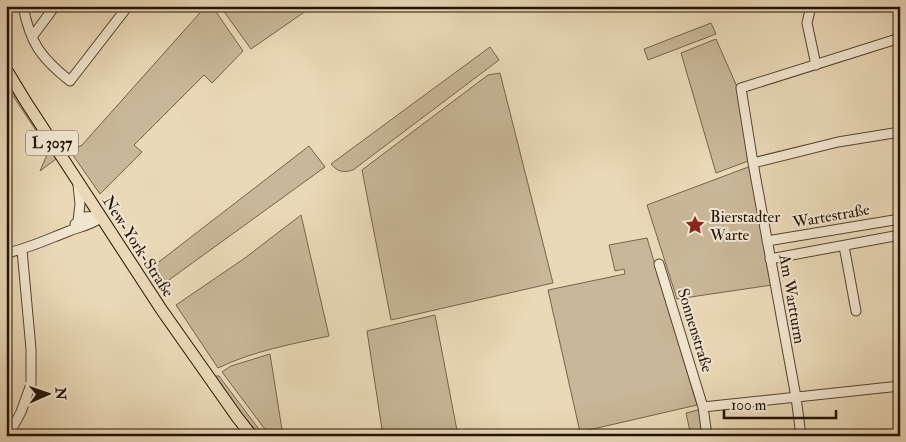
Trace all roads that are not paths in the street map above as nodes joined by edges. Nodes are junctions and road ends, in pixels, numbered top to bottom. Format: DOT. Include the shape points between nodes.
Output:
graph roads {
  1 [pos="23,6"];
  2 [pos="55,6"];
  3 [pos="128,6"];
  4 [pos="811,6"];
  5 [pos="32,38"];
  6 [pos="900,38"];
  7 [pos="816,65"];
  8 [pos="6,69"];
  9 [pos="900,132"];
  10 [pos="753,163"];
  11 [pos="76,180"];
  12 [pos="101,217"];
  13 [pos="900,219"];
  14 [pos="78,221"];
  15 [pos="69,231"];
  16 [pos="900,236"];
  17 [pos="767,241"];
  18 [pos="844,246"];
  19 [pos="22,250"];
  20 [pos="6,253"];
  21 [pos="770,259"];
  22 [pos="659,264"];
  23 [pos="856,310"];
  24 [pos="900,386"];
  25 [pos="796,397"];
  26 [pos="703,407"];
  27 [pos="237,417"];
  28 [pos="8,436"];
  29 [pos="240,436"];
  30 [pos="252,436"];
  31 [pos="707,436"];
  32 [pos="801,436"];
  1 -- 5 [label="street"];
  2 -- 5 [label="street"];
  3 -- 5 [label="street" via="70,81 46,62"];
  4 -- 7 [label="street" via="807,23"];
  6 -- 7 [label="street"];
  7 -- 10 [label="street, Am Wartturm" via="741,88"];
  8 -- 11 [label="main road, New-York-Straße / L 3037"];
  9 -- 10 [label="street" via="838,142"];
  10 -- 17 [label="street, Am Wartturm"];
  11 -- 12 [label="main road, New-York-Straße / L 3037"];
  11 -- 14 [label="street" via="80,197"];
  12 -- 14 [label="street" via="90,216"];
  12 -- 15 [label="street"];
  12 -- 27 [label="main road, New-York-Straße / L 3037"];
  13 -- 17 [label="street, Wartestraße"];
  14 -- 15 [label="street"];
  15 -- 19 [label="street"];
  16 -- 18 [label="street, Wartestraße"];
  17 -- 21 [label="street, Am Wartturm"];
  18 -- 21 [label="street, Wartestraße"];
  18 -- 23 [label="street, Wartestraße"];
  19 -- 20 [label="street"];
  19 -- 28 [label="street" via="30,384 21,412"];
  21 -- 25 [label="street, Am Wartturm"];
  22 -- 26 [label="street, Sonnenstraße"];
  24 -- 25 [label="street"];
  25 -- 26 [label="street"];
  25 -- 32 [label="street, Am Wartturm"];
  26 -- 31 [label="street, Sonnenstraße"];
  27 -- 29 [label="main road"];
  27 -- 30 [label="main road, New-York-Straße / L 3037"];
}
